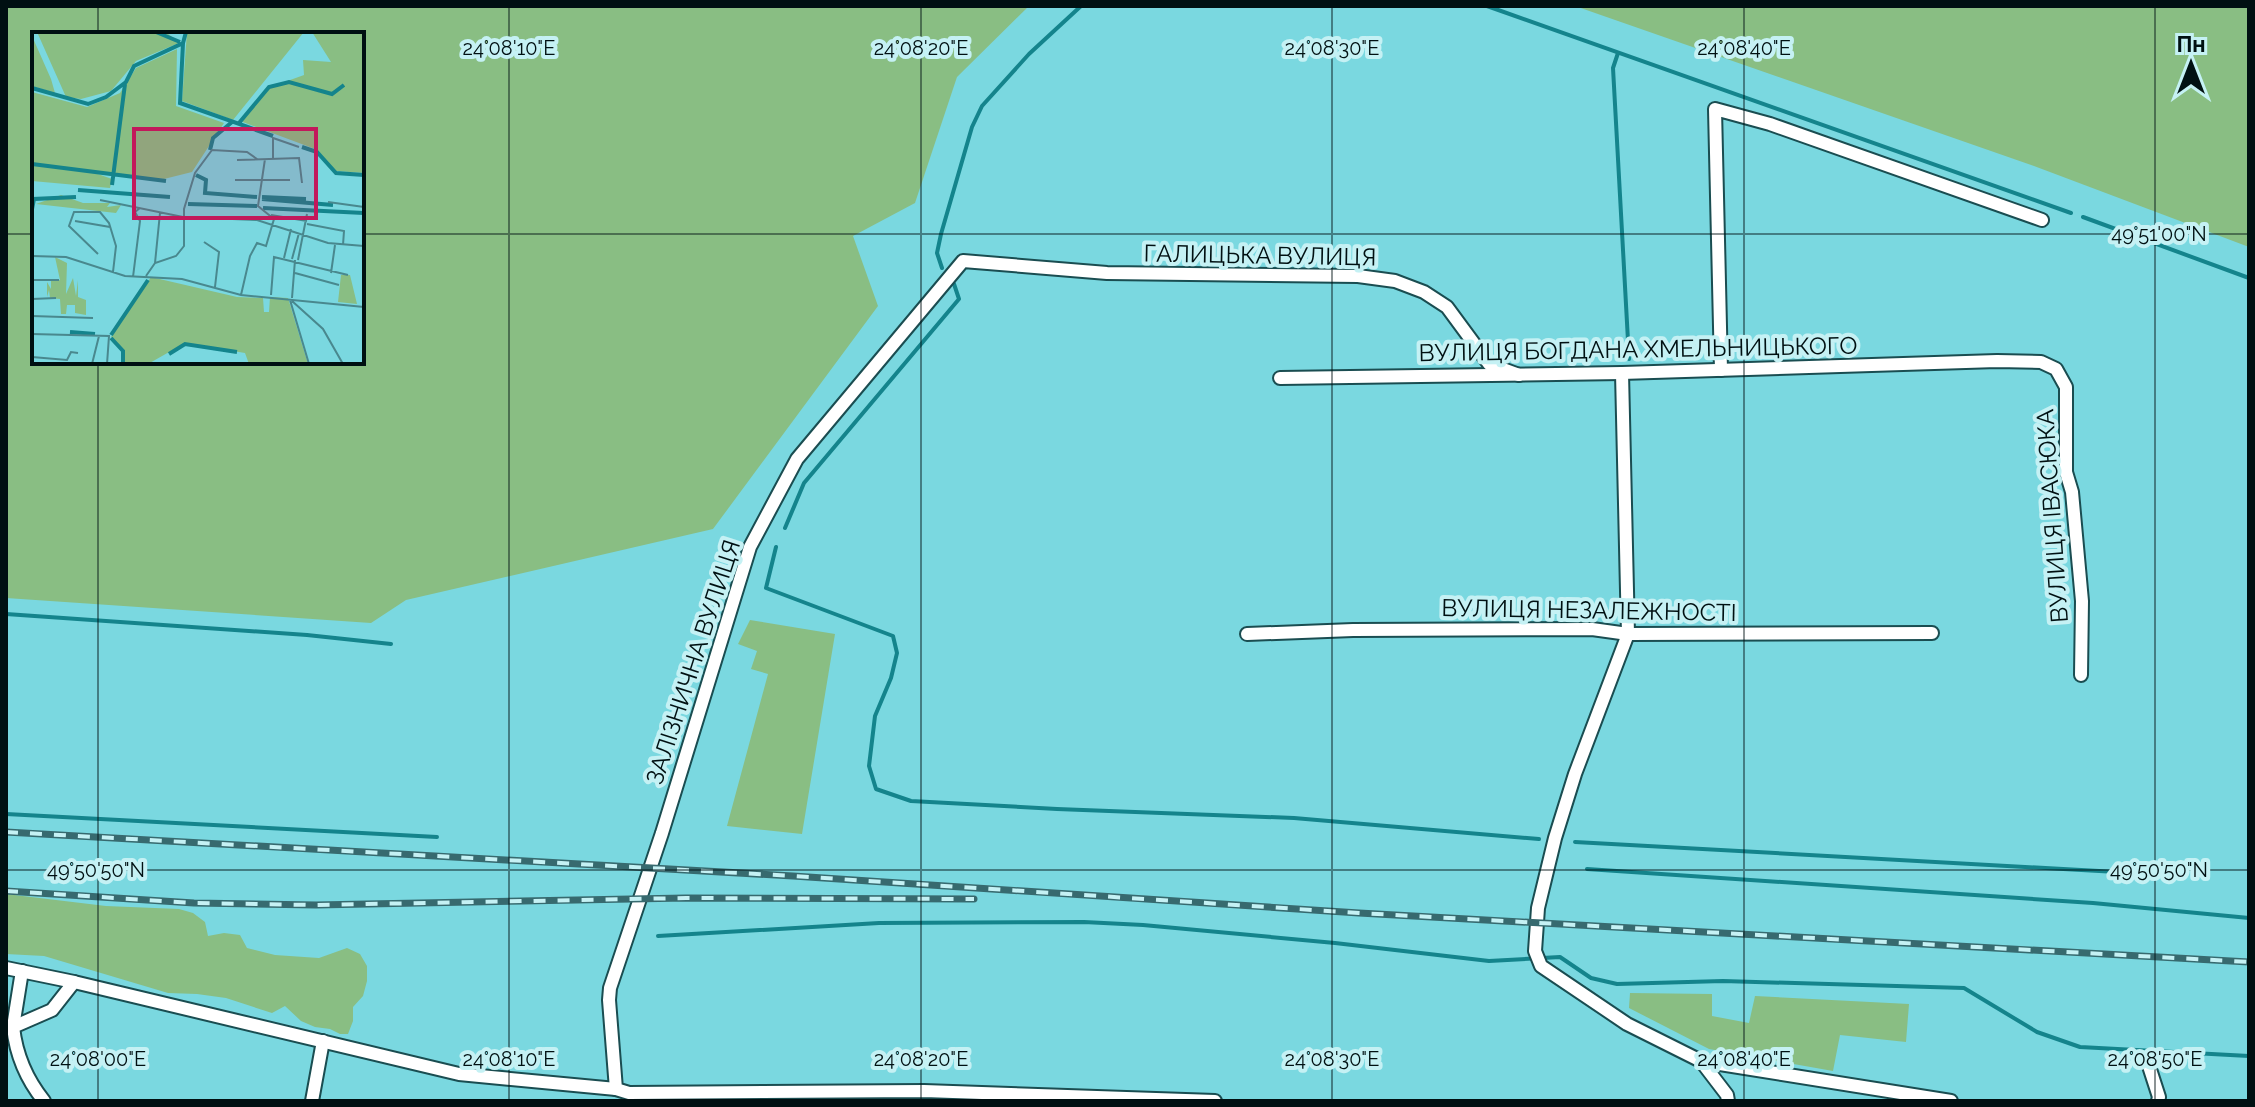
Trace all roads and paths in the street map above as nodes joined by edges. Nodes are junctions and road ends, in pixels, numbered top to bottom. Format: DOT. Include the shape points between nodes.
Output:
graph roads {
  1 [pos="2042,220"];
  2 [pos="963,261"];
  3 [pos="1997,361"];
  4 [pos="1721,370"];
  5 [pos="1622,373"];
  6 [pos="1519,375"];
  7 [pos="1280,378"];
  8 [pos="1932,633"];
  9 [pos="1247,634"];
  10 [pos="1628,634"];
  11 [pos="2081,675"];
  12 [pos="6,968"];
  13 [pos="22,971"];
  14 [pos="74,982"];
  15 [pos="13,1027"];
  16 [pos="323,1041"];
  17 [pos="2147,1060"];
  18 [pos="1701,1061"];
  19 [pos="625,1094"];
  20 [pos="1170,1100"];
  21 [pos="44,1101"];
  22 [pos="312,1101"];
  23 [pos="1215,1101"];
  24 [pos="1728,1101"];
  25 [pos="1951,1101"];
  26 [pos="2158,1101"];
  1 -- 4 [label="street" via="1715,109"];
  2 -- 6 [label="street, ГАЛИЦЬКА ВУЛИЦЯ" via="1107,273 1395,281 1447,307 1489,364"];
  2 -- 19 [label="street, ЗАЛІЗНИЧНА ВУЛИЦЯ" via="797,459 750,547 610,988"];
  3 -- 4 [label="street, ВУЛИЦЯ БОГДАНА ХМЕЛЬНИЦЬКОГО"];
  3 -- 11 [label="street, ВУЛИЦЯ ІВАСЮКА" via="2041,362 2056,369 2066,387 2066,472 2082,601"];
  4 -- 5 [label="street, ВУЛИЦЯ БОГДАНА ХМЕЛЬНИЦЬКОГО"];
  5 -- 6 [label="street, ВУЛИЦЯ БОГДАНА ХМЕЛЬНИЦЬКОГО"];
  5 -- 10 [label="street"];
  6 -- 7 [label="street, ВУЛИЦЯ БОГДАНА ХМЕЛЬНИЦЬКОГО"];
  8 -- 10 [label="street, ВУЛИЦЯ НЕЗАЛЕЖНОСТІ"];
  9 -- 10 [label="street, ВУЛИЦЯ НЕЗАЛЕЖНОСТІ" via="1592,629"];
  10 -- 18 [label="street" via="1555,838 1535,951 1541,966 1627,1024"];
  12 -- 13 [label="street"];
  13 -- 14 [label="street"];
  13 -- 15 [label="street"];
  14 -- 15 [label="street" via="52,1010"];
  14 -- 16 [label="street"];
  15 -- 21 [label="street" via="32,1086"];
  16 -- 19 [label="street" via="459,1074"];
  16 -- 22 [label="street"];
  17 -- 26 [label="street"];
  18 -- 24 [label="street"];
  18 -- 25 [label="street"];
  19 -- 20 [label="street" via="924,1091"];
  20 -- 23 [label="street"];
}
